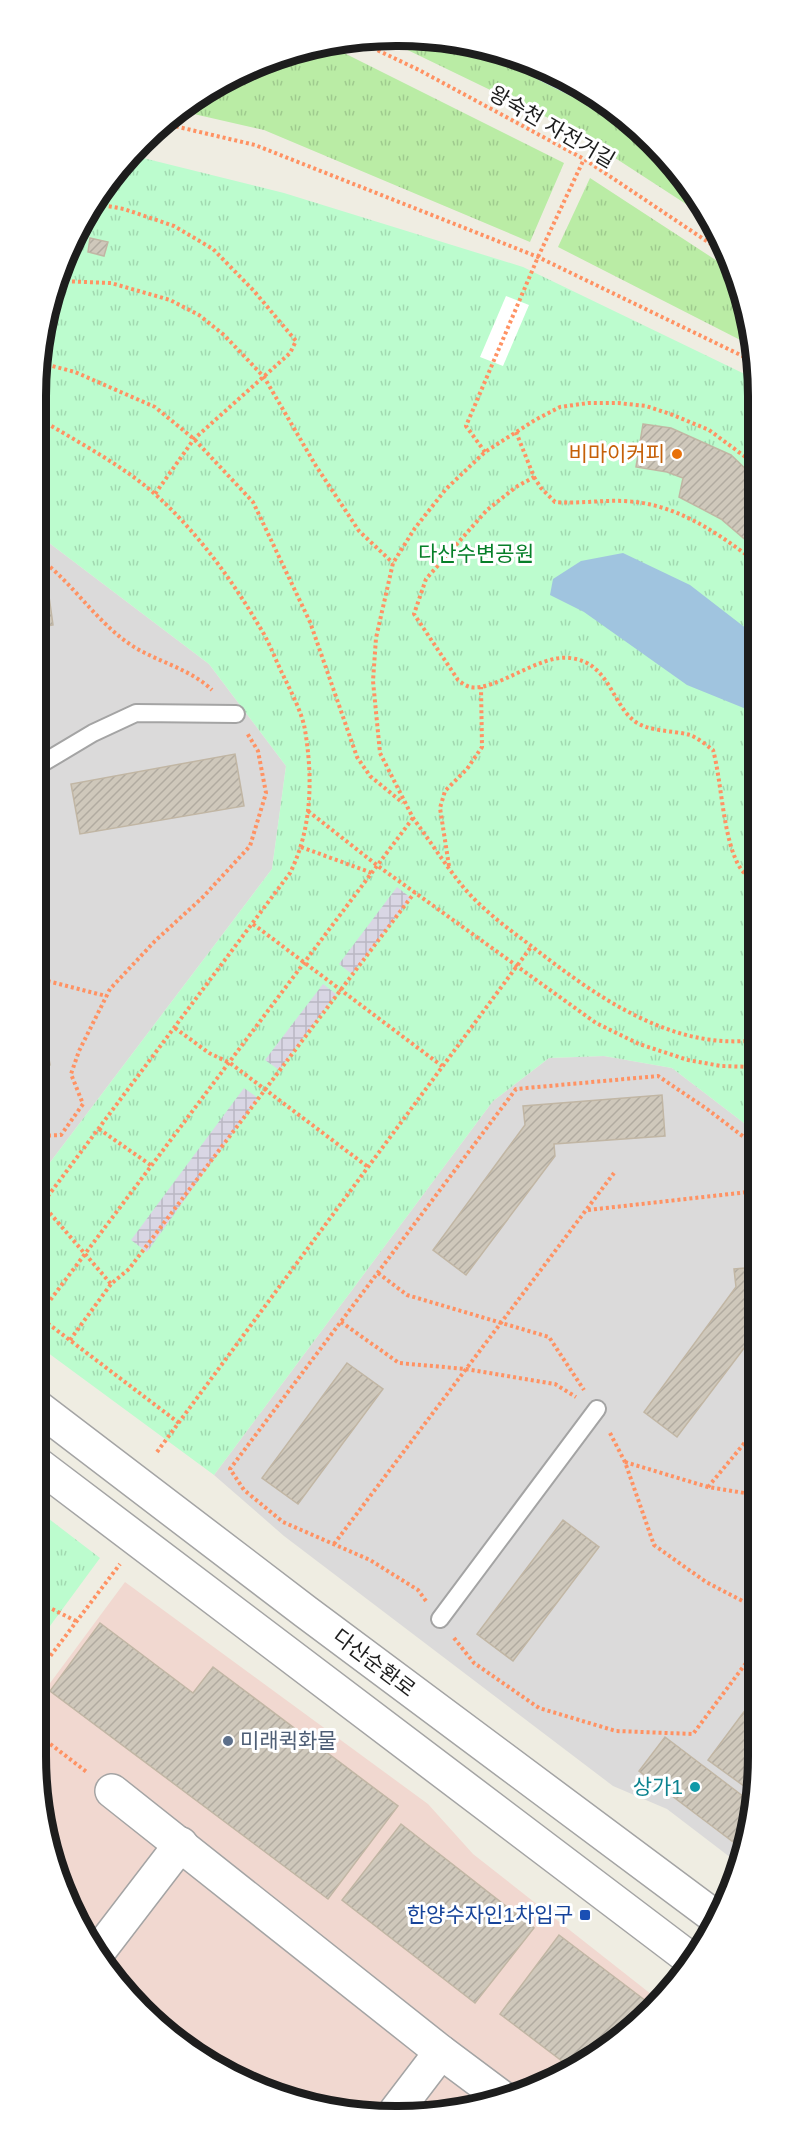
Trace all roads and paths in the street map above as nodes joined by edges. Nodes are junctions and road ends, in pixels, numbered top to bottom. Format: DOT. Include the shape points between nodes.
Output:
graph roads {
  1 [pos="371,47"];
  2 [pos="175,126"];
  3 [pos="584,159"];
  4 [pos="104,205"];
  5 [pos="712,245"];
  6 [pos="538,257"];
  7 [pos="66,281"];
  8 [pos="746,357"];
  9 [pos="48,365"];
  10 [pos="264,377"];
  11 [pos="46,423"];
  12 [pos="516,432"];
  13 [pos="194,439"];
  14 [pos="485,452"];
  15 [pos="748,459"];
  16 [pos="534,477"];
  17 [pos="155,494"];
  18 [pos="748,556"];
  19 [pos="46,563"];
  20 [pos="393,563"];
  21 [pos="482,687"];
  22 [pos="236,714"];
  23 [pos="46,761"];
  24 [pos="406,805"];
  25 [pos="308,811"];
  26 [pos="413,818"];
  27 [pos="301,847"];
  28 [pos="378,866"];
  29 [pos="449,868"];
  30 [pos="372,873"];
  31 [pos="748,875"];
  32 [pos="415,892"];
  33 [pos="253,924"];
  34 [pos="531,947"];
  35 [pos="305,963"];
  36 [pos="517,966"];
  37 [pos="46,981"];
  38 [pos="340,990"];
  39 [pos="106,996"];
  40 [pos="175,1028"];
  41 [pos="748,1041"];
  42 [pos="230,1063"];
  43 [pos="443,1066"];
  44 [pos="748,1067"];
  45 [pos="265,1088"];
  46 [pos="99,1129"];
  47 [pos="46,1136"];
  48 [pos="748,1140"];
  49 [pos="152,1166"];
  50 [pos="368,1167"];
  51 [pos="614,1173"];
  52 [pos="748,1192"];
  53 [pos="46,1199"];
  54 [pos="46,1209"];
  55 [pos="586,1210"];
  56 [pos="85,1254"];
  57 [pos="378,1273"];
  58 [pos="111,1284"];
  59 [pos="46,1306"];
  60 [pos="46,1324"];
  61 [pos="501,1324"];
  62 [pos="70,1340"];
  63 [pos="466,1370"];
  64 [pos="597,1409"];
  65 [pos="46,1414"];
  66 [pos="179,1423"];
  67 [pos="748,1439"];
  68 [pos="157,1452"];
  69 [pos="625,1462"];
  70 [pos="46,1471"];
  71 [pos="708,1487"];
  72 [pos="748,1494"];
  73 [pos="334,1544"];
  74 [pos="122,1561"];
  75 [pos="748,1604"];
  76 [pos="46,1606"];
  77 [pos="440,1619"];
  78 [pos="76,1621"];
  79 [pos="46,1662"];
  80 [pos="46,1741"];
  81 [pos="112,1791"];
  82 [pos="181,1844"];
  83 [pos="710,1913"];
  84 [pos="103,1946"];
  85 [pos="686,1954"];
  86 [pos="441,2052"];
  87 [pos="496,2092"];
  88 [pos="400,2106"];
  1 -- 3 [label="path, 왕숙천 자전거길"];
  2 -- 6 [label="path" via="255,145"];
  3 -- 5 [label="path, 왕숙천 자전거길"];
  3 -- 6 [label="path"];
  4 -- 10 [label="path" via="174,226 213,249 254,291 296,341 290,353"];
  6 -- 8 [label="path"];
  6 -- 14 [label="path" via="466,426"];
  7 -- 10 [label="path" via="111,284 170,300 199,315 224,335"];
  9 -- 13 [label="path" via="75,372 155,406"];
  10 -- 13 [label="path"];
  10 -- 20 [label="path" via="359,531"];
  11 -- 17 [label="path" via="118,465"];
  12 -- 14 [label="path"];
  12 -- 15 [label="path" via="560,407 588,403 646,406 709,430"];
  12 -- 16 [label="path"];
  13 -- 17 [label="path"];
  13 -- 24 [label="path" via="253,502 310,622 357,757 370,776"];
  14 -- 20 [label="path" via="446,489"];
  16 -- 18 [label="path" via="555,502 624,501 659,506 694,520"];
  16 -- 21 [label="path" via="487,510 440,563 426,579 414,614 458,680 468,687"];
  17 -- 25 [label="path" via="199,539 260,627 304,728 310,778"];
  19 -- 22 [label="path" via="93,614 132,645 200,679"];
  20 -- 24 [label="path" via="376,638 373,681 380,753"];
  21 -- 29 [label="path" via="482,747 446,791 440,808"];
  21 -- 31 [label="path" via="548,660 570,658 592,666 605,678 632,719 646,728 693,736 713,750 727,829 741,871"];
  22 -- 23 [label="lane" via="136,713"];
  22 -- 39 [label="path" via="258,751 266,793 250,846"];
  24 -- 26 [label="path"];
  25 -- 27 [label="path"];
  25 -- 28 [label="path"];
  26 -- 28 [label="path"];
  26 -- 29 [label="path"];
  27 -- 30 [label="path"];
  27 -- 33 [label="path" via="290,873"];
  28 -- 30 [label="path"];
  28 -- 32 [label="path"];
  29 -- 34 [label="path" via="465,889"];
  30 -- 35 [label="path"];
  32 -- 36 [label="path"];
  32 -- 38 [label="path"];
  33 -- 35 [label="path"];
  33 -- 40 [label="path"];
  34 -- 36 [label="path"];
  34 -- 41 [label="path" via="605,999 643,1019 715,1040"];
  35 -- 38 [label="path"];
  35 -- 42 [label="path"];
  36 -- 43 [label="path"];
  36 -- 44 [label="path" via="596,1023 639,1044 688,1060"];
  37 -- 39 [label="path"];
  38 -- 43 [label="path"];
  38 -- 45 [label="path"];
  39 -- 47 [label="path" via="71,1074 83,1104 62,1135"];
  40 -- 42 [label="path"];
  40 -- 46 [label="path"];
  42 -- 45 [label="path"];
  42 -- 49 [label="path"];
  43 -- 50 [label="path"];
  45 -- 50 [label="path"];
  45 -- 58 [label="path" via="129,1269"];
  46 -- 49 [label="path"];
  46 -- 53 [label="path"];
  48 -- 57 [label="path" via="658,1076 516,1089"];
  49 -- 56 [label="path"];
  50 -- 66 [label="path"];
  51 -- 55 [label="path"];
  52 -- 55 [label="path"];
  54 -- 56 [label="path"];
  55 -- 61 [label="path"];
  56 -- 58 [label="path"];
  56 -- 59 [label="path"];
  57 -- 61 [label="path" via="407,1295"];
  57 -- 63 [label="path" via="341,1322 399,1363"];
  58 -- 62 [label="path"];
  60 -- 62 [label="path"];
  61 -- 63 [label="path"];
  61 -- 64 [label="path" via="549,1337"];
  62 -- 66 [label="path"];
  63 -- 64 [label="path" via="555,1384"];
  63 -- 73 [label="path"];
  64 -- 69 [label="path"];
  64 -- 77 [label="lane"];
  65 -- 83 [label="street, 다산순환로"];
  66 -- 68 [label="path"];
  67 -- 71 [label="path"];
  69 -- 71 [label="path"];
  69 -- 75 [label="path" via="654,1545 706,1582"];
  70 -- 85 [label="street, 다산순환로"];
  71 -- 72 [label="path"];
  74 -- 78 [label="path"];
  76 -- 78 [label="path"];
  78 -- 79 [label="path"];
  80 -- 81 [label="path"];
  81 -- 82 [label="street"];
  82 -- 84 [label="street"];
  82 -- 86 [label="street"];
  86 -- 87 [label="street"];
  86 -- 88 [label="street"];
}
